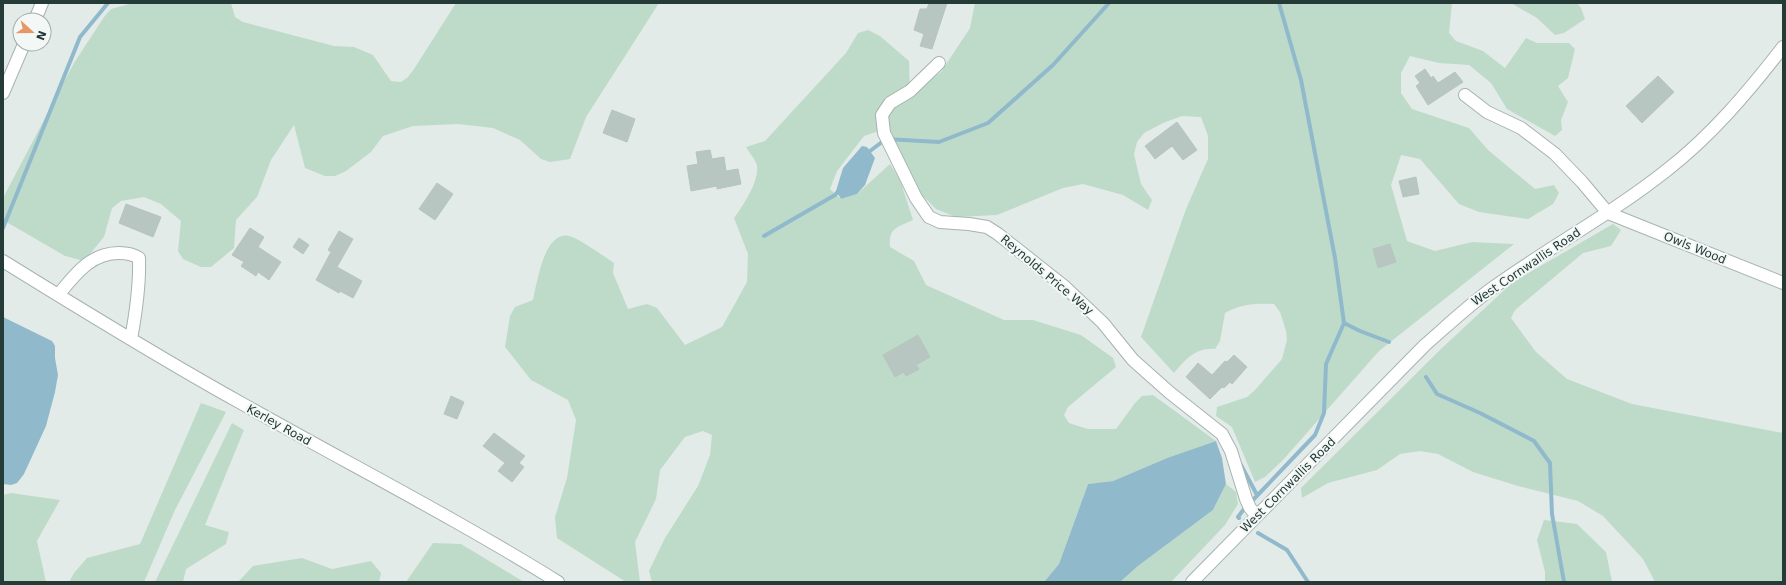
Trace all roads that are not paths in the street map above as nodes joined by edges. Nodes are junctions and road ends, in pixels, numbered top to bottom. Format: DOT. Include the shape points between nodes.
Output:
graph roads {
  1 [pos="1783,48"];
  2 [pos="21,52"];
  3 [pos="939,63"];
  4 [pos="3,93"];
  5 [pos="1465,95"];
  6 [pos="1608,213"];
  7 [pos="3,261"];
  8 [pos="1783,283"];
  9 [pos="58,296"];
  10 [pos="131,339"];
  11 [pos="1257,516"];
  12 [pos="558,582"];
  13 [pos="1192,582"];
  1 -- 6 [label="street, West Cornwallis Road" via="1696,146 1668,170"];
  2 -- 4 [label="street"];
  3 -- 11 [label="street, Reynolds Price Way" via="910,91 890,103 882,115 884,133 916,198 929,217 940,222 987,227 1065,287 1103,323 1133,360 1222,434 1231,451 1246,499"];
  5 -- 6 [label="street" via="1487,112 1521,128 1555,154"];
  6 -- 8 [label="street, Owls Wood"];
  6 -- 11 [label="street, West Cornwallis Road" via="1495,286 1458,315 1425,345"];
  7 -- 9 [label="street, Kerley Road"];
  9 -- 10 [label="street, Kerley Road"];
  9 -- 10 [label="street" via="85,265 96,257 126,253 140,258 137,306"];
  10 -- 12 [label="street, Kerley Road" via="240,403 508,550"];
  11 -- 13 [label="street, West Cornwallis Road"];
}
